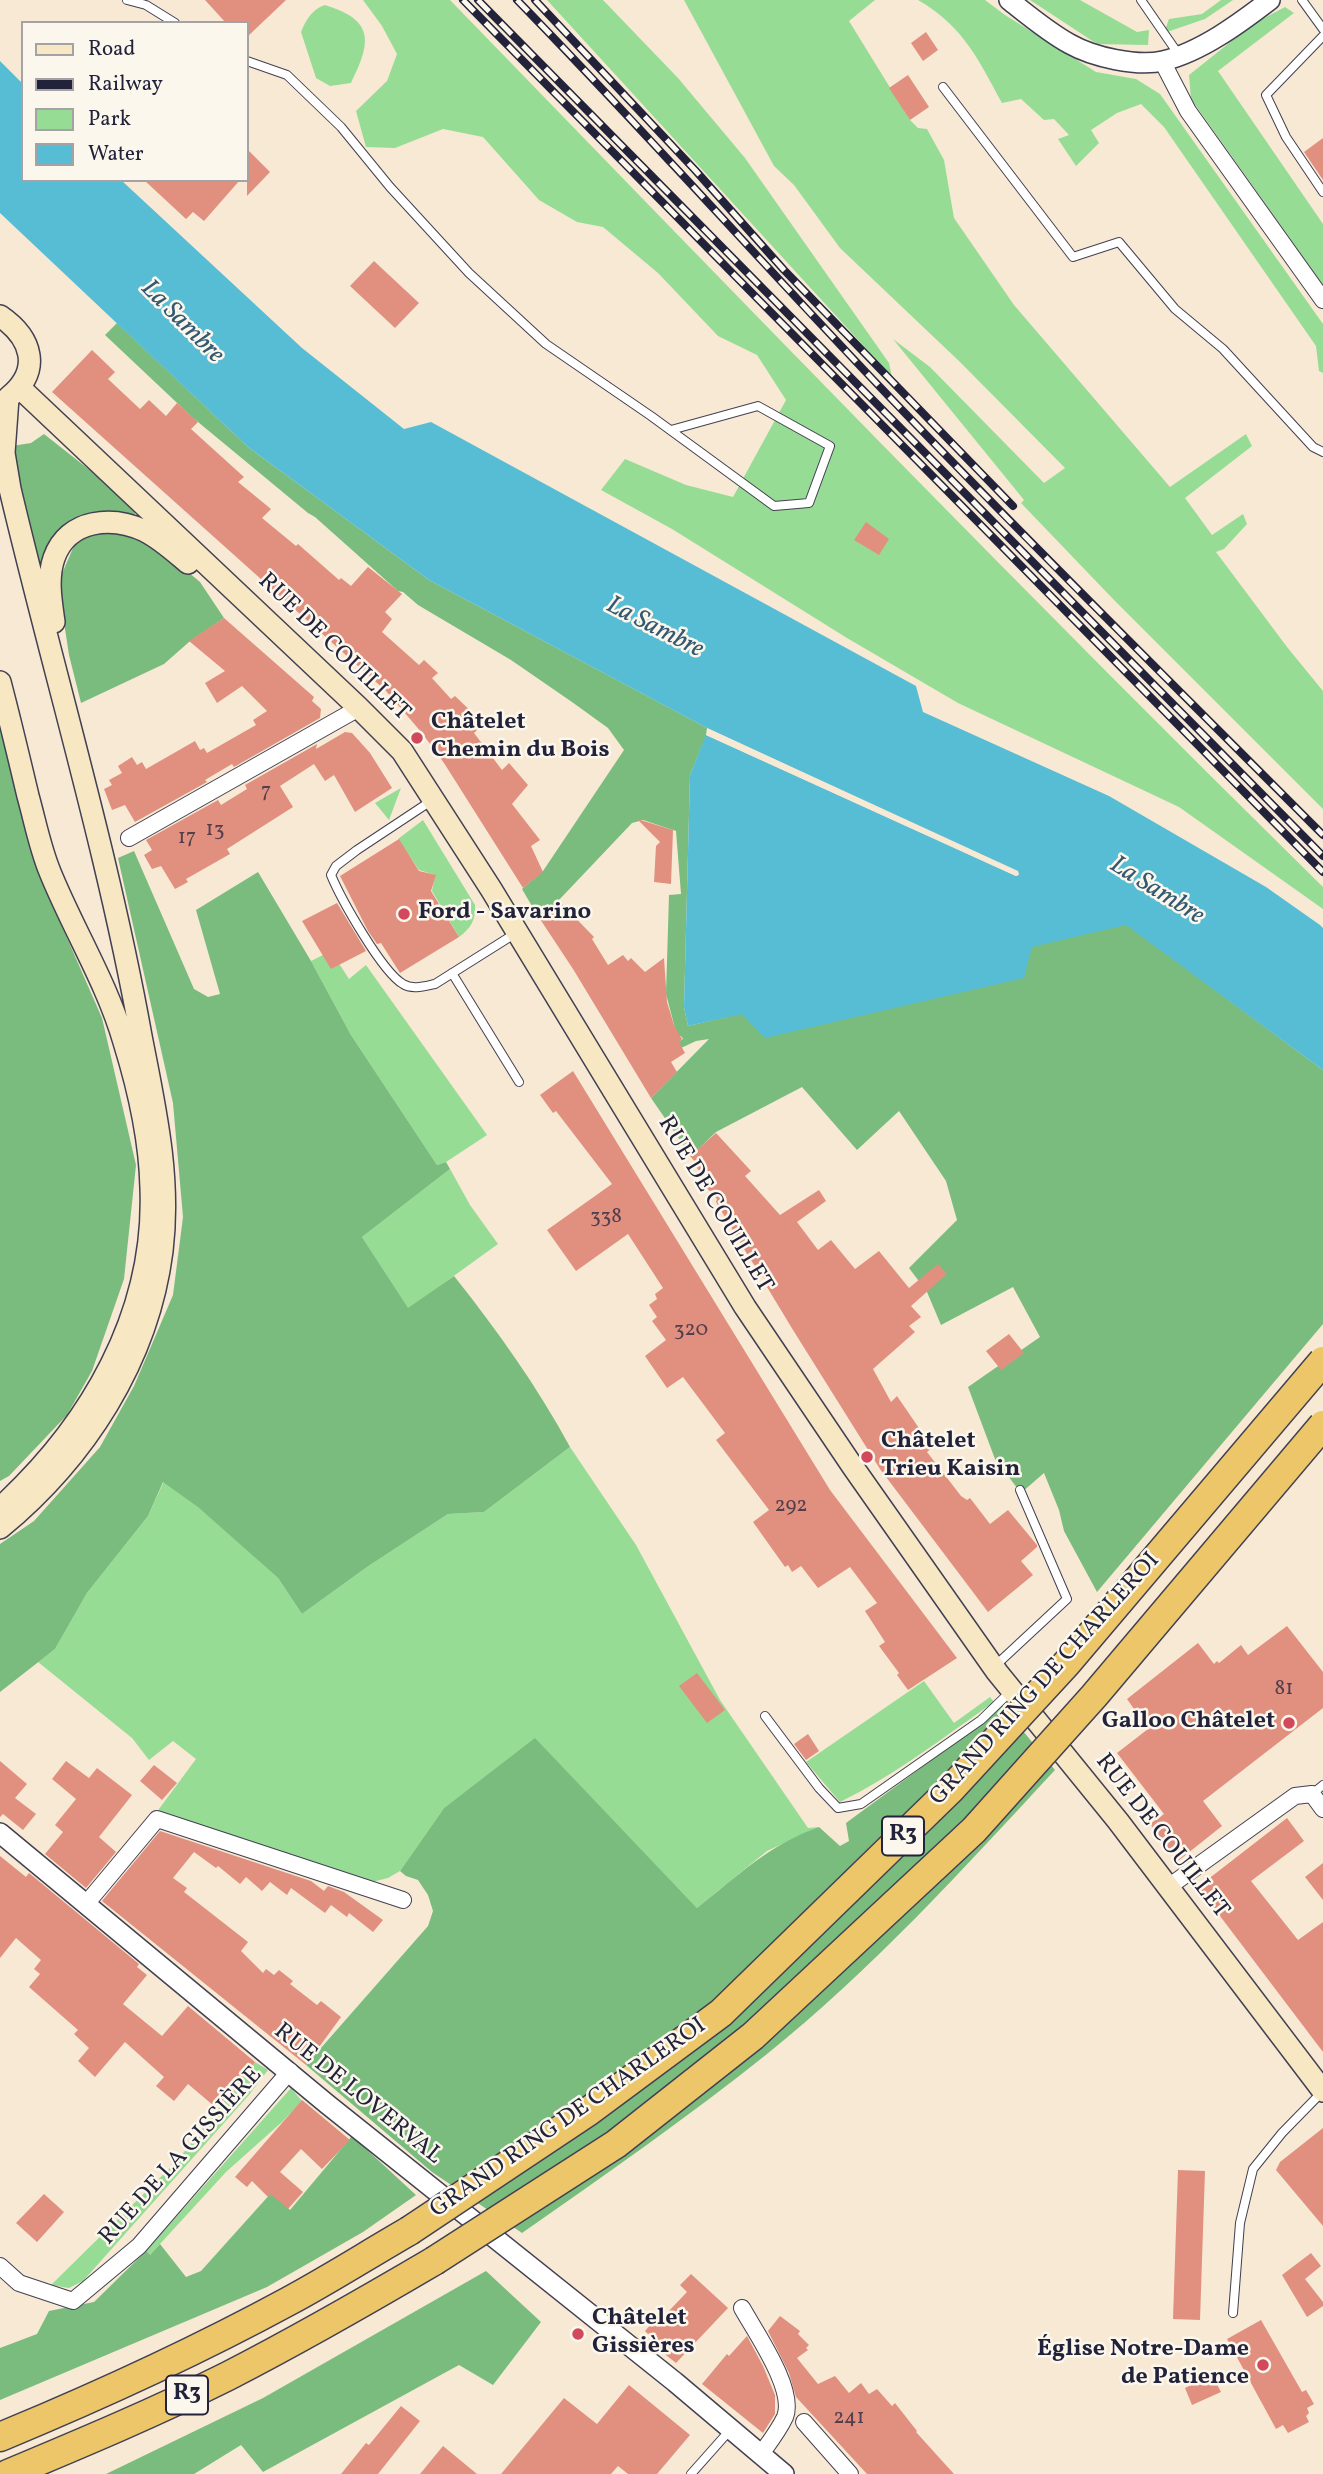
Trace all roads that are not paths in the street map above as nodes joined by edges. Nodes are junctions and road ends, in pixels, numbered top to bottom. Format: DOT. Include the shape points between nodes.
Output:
graph roads {
  1 [pos="127,0"];
  2 [pos="1009,0"];
  3 [pos="1141,0"];
  4 [pos="1270,0"];
  5 [pos="1302,0"];
  6 [pos="172,21"];
  7 [pos="1323,29"];
  8 [pos="1323,36"];
  9 [pos="1170,58"];
  10 [pos="248,61"];
  11 [pos="943,87"];
  12 [pos="1323,192"];
  13 [pos="1323,300"];
  14 [pos="0,316"];
  15 [pos="9,396"];
  16 [pos="671,430"];
  17 [pos="1323,452"];
  18 [pos="221,576"];
  19 [pos="0,682"];
  20 [pos="359,708"];
  21 [pos="66,714"];
  22 [pos="433,799"];
  23 [pos="129,838"];
  24 [pos="516,932"];
  25 [pos="452,973"];
  26 [pos="519,1082"];
  27 [pos="1323,1361"];
  28 [pos="1323,1425"];
  29 [pos="1020,1490"];
  30 [pos="0,1508"];
  31 [pos="0,1528"];
  32 [pos="993,1667"];
  33 [pos="1012,1690"];
  34 [pos="765,1716"];
  35 [pos="1317,1790"];
  36 [pos="1323,1809"];
  37 [pos="0,1833"];
  38 [pos="1167,1888"];
  39 [pos="403,1900"];
  40 [pos="86,1904"];
  41 [pos="290,2071"];
  42 [pos="1323,2091"];
  43 [pos="0,2266"];
  44 [pos="742,2308"];
  45 [pos="1233,2313"];
  46 [pos="804,2422"];
  47 [pos="731,2429"];
  48 [pos="0,2437"];
  49 [pos="761,2455"];
  50 [pos="8,2474"];
  51 [pos="691,2474"];
  52 [pos="784,2474"];
  53 [pos="850,2474"];
  1 -- 6 [label="lane" via="146,5"];
  2 -- 9 [label="street" via="1070,44 1095,55 1122,61"];
  3 -- 9 [label="lane"];
  4 -- 9 [label="street" via="1215,38"];
  5 -- 7 [label="lane"];
  8 -- 12 [label="lane" via="1266,95 1286,137"];
  9 -- 13 [label="street" via="1188,111"];
  10 -- 16 [label="lane" via="287,75 341,127 470,273 546,344"];
  11 -- 17 [label="lane" via="1073,257 1119,242 1175,309 1223,349 1313,447"];
  14 -- 15 [label="main road" via="17,328 25,341 28,365"];
  15 -- 18 [label="main road, RUE DE COUILLET"];
  15 -- 21 [label="main road" via="4,453 10,489"];
  16 -- 16 [label="lane" via="774,506 809,503 830,446 758,406"];
  18 -- 20 [label="main road, RUE DE COUILLET"];
  18 -- 21 [label="main road" via="194,569 148,533 123,523 96,523 65,539 55,556 51,587 66,682"];
  19 -- 30 [label="main road" via="49,871 124,1041 151,1188 142,1280 109,1371 62,1443"];
  20 -- 22 [label="main road, RUE DE COUILLET" via="402,751"];
  20 -- 23 [label="street"];
  21 -- 31 [label="main road" via="134,993 163,1157 165,1218 149,1313 119,1387 75,1453"];
  22 -- 24 [label="main road, RUE DE COUILLET"];
  22 -- 25 [label="lane" via="357,850 331,875 391,975 405,986 420,987"];
  24 -- 25 [label="lane"];
  24 -- 32 [label="main road, RUE DE COUILLET" via="746,1307"];
  25 -- 26 [label="lane"];
  27 -- 48 [label="highway, GRAND RING DE CHARLEROI / R3, bridge" via="1067,1663 959,1780 721,2013 589,2111 409,2231 208,2343"];
  28 -- 50 [label="highway, GRAND RING DE CHARLEROI / R3, bridge" via="974,1830 753,2036 616,2144 361,2304 227,2376"];
  29 -- 32 [label="lane" via="1067,1599"];
  32 -- 33 [label="main road, RUE DE COUILLET"];
  33 -- 34 [label="lane" via="981,1720 861,1804 838,1808"];
  33 -- 38 [label="main road, RUE DE COUILLET"];
  35 -- 36 [label="street"];
  35 -- 38 [label="street" via="1295,1796"];
  37 -- 40 [label="street, RUE DE LOVERVAL"];
  38 -- 42 [label="main road, RUE DE COUILLET"];
  39 -- 40 [label="street" via="157,1819"];
  40 -- 41 [label="street, RUE DE LOVERVAL"];
  41 -- 43 [label="street, RUE DE LA GISSIÈRE" via="139,2246 73,2301 19,2283"];
  41 -- 47 [label="street, RUE DE LOVERVAL"];
  42 -- 45 [label="lane" via="1252,2169 1240,2223"];
  44 -- 49 [label="street" via="787,2399 786,2416"];
  46 -- 53 [label="street"];
  47 -- 49 [label="street, RUE DE LOVERVAL"];
  47 -- 51 [label="lane"];
  49 -- 52 [label="street, RUE DE LOVERVAL"];
}
